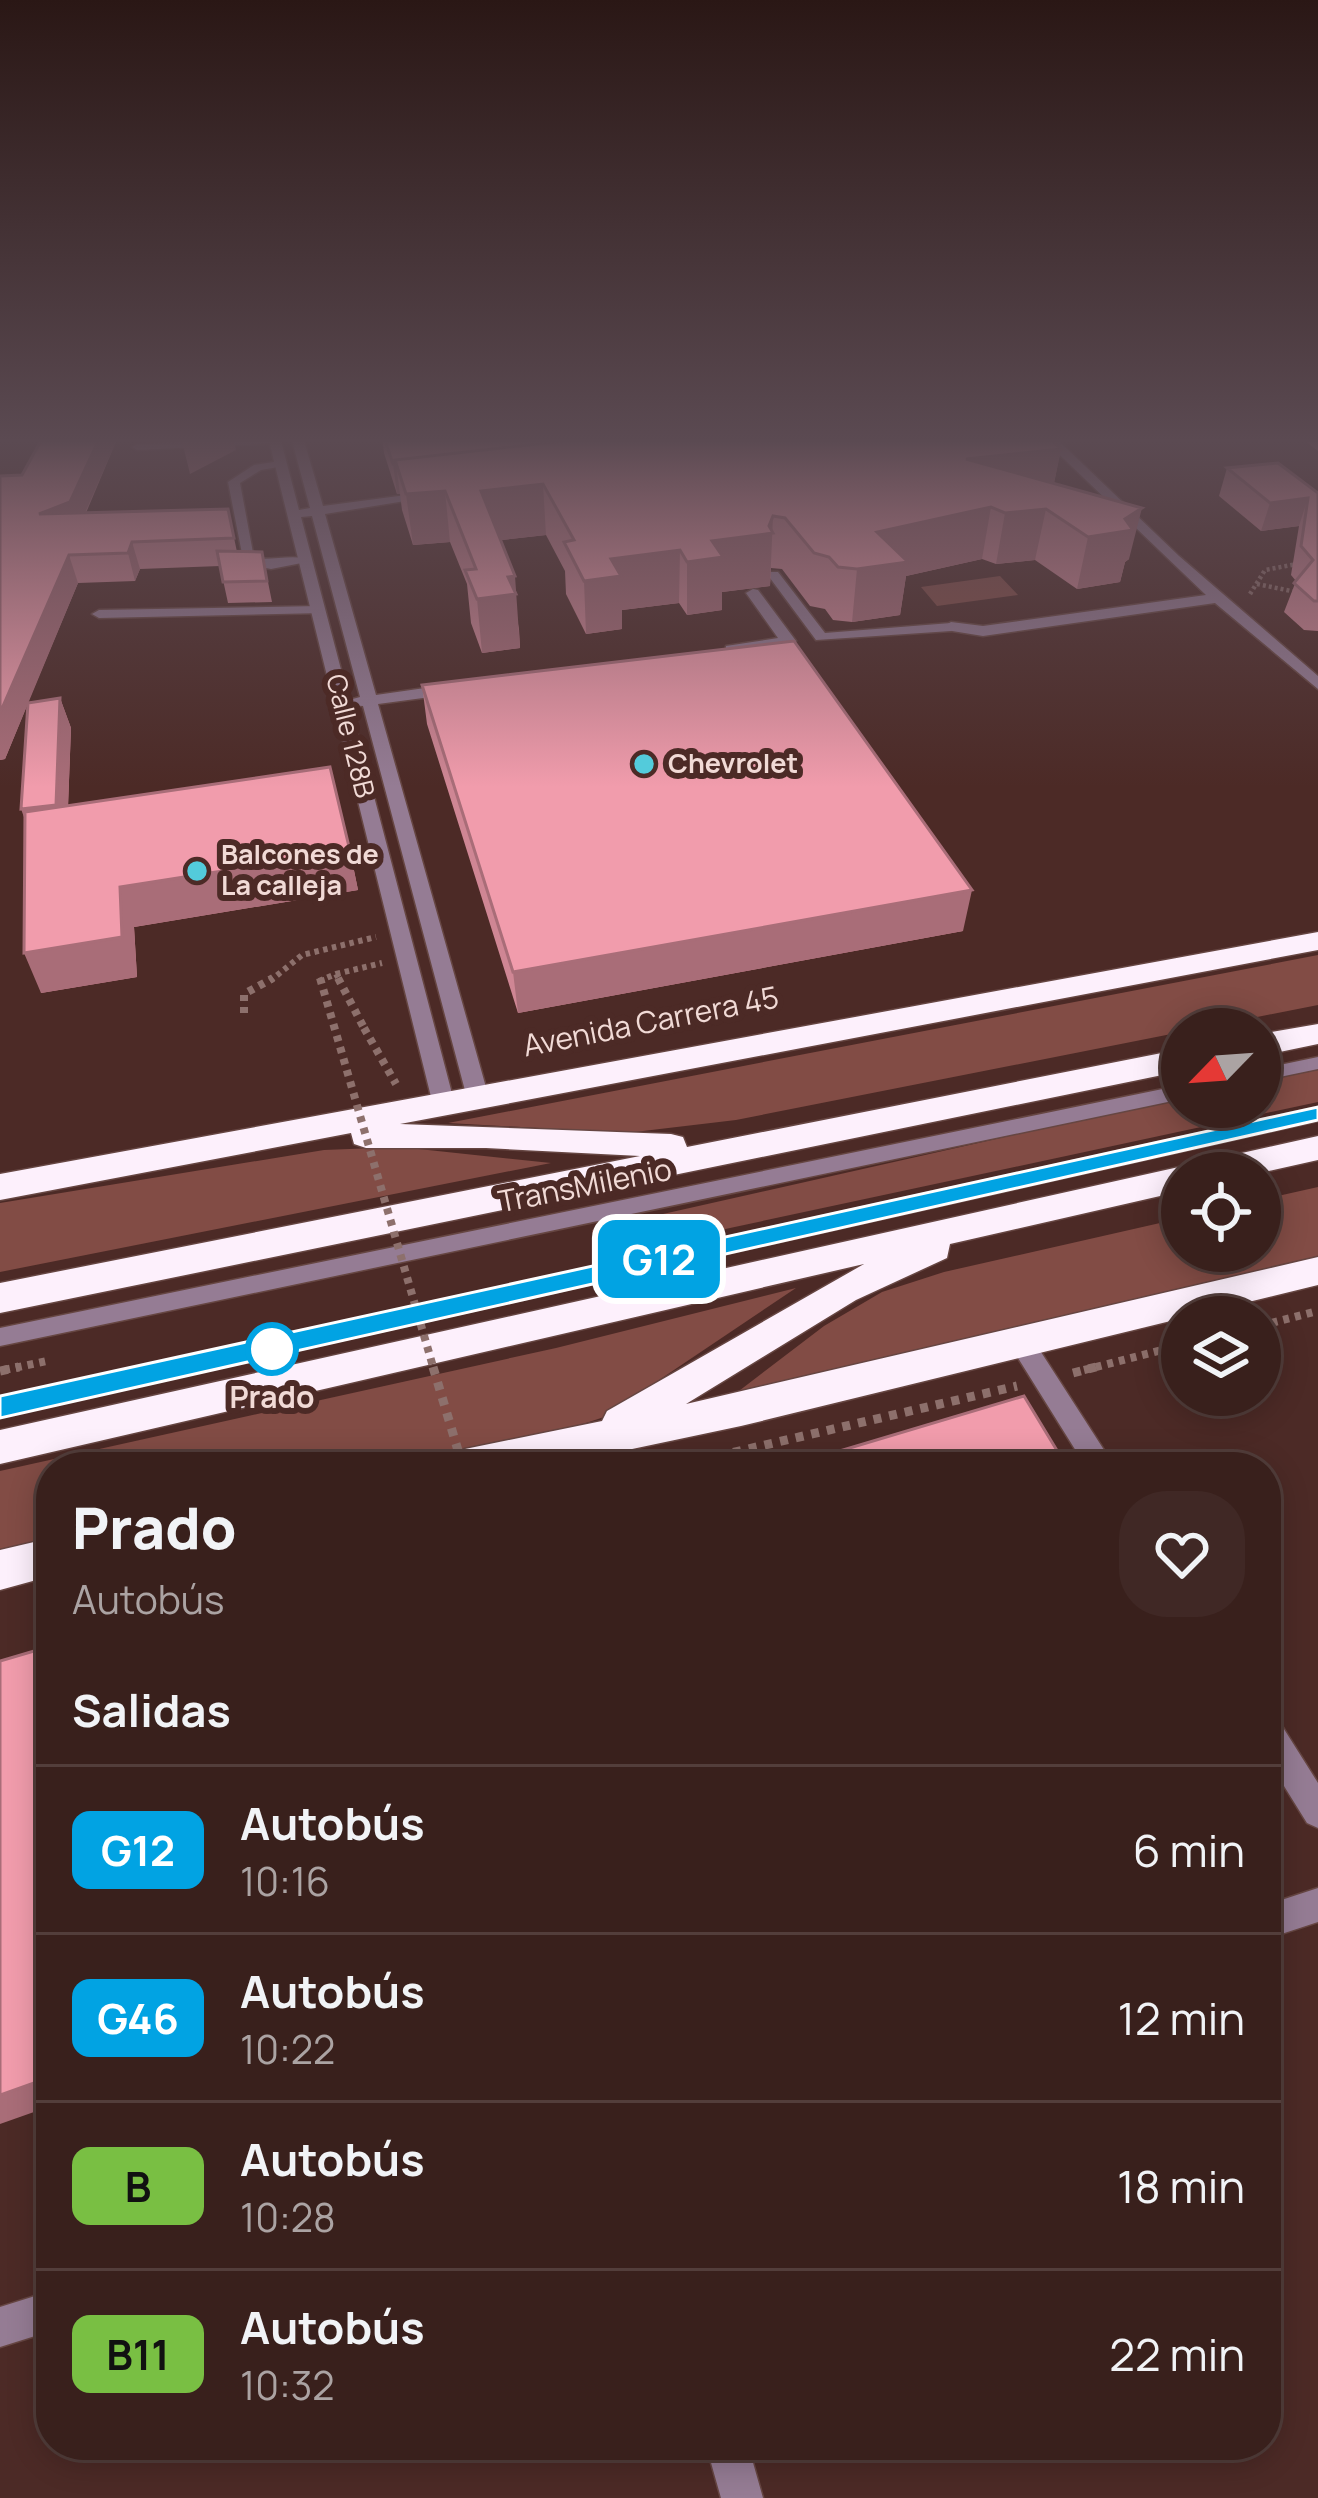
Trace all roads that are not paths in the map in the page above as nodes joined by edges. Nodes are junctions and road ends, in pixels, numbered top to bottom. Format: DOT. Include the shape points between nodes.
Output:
graph roads {
  1 [pos="247,554"];
  2 [pos="304,554"];
  3 [pos="329,554"];
  4 [pos="1170,554"];
  5 [pos="306,561"];
  6 [pos="774,575"];
  7 [pos="753,592"];
  8 [pos="1216,596"];
  9 [pos="319,610"];
  10 [pos="99,614"];
  11 [pos="951,627"];
  12 [pos="719,650"];
  13 [pos="1318,685"];
  14 [pos="466,687"];
  15 [pos="368,700"];
  16 [pos="342,704"];
  17 [pos="1318,941"];
  18 [pos="1318,1034"];
  19 [pos="1281,1041"];
  20 [pos="1318,1063"];
  21 [pos="1161,1064"];
  22 [pos="1281,1071"];
  23 [pos="1161,1096"];
  24 [pos="461,1101"];
  25 [pos="1318,1114"];
  26 [pos="237,1143"];
  27 [pos="740,1147"];
  28 [pos="1318,1148"];
  29 [pos="1281,1156"];
  30 [pos="1161,1183"];
  31 [pos="0,1187"];
  32 [pos="999,1218"];
  33 [pos="1318,1271"];
  34 [pos="0,1298"];
  35 [pos="0,1337"];
  36 [pos="1022,1342"];
  37 [pos="0,1407"];
  38 [pos="586,1442"];
  39 [pos="0,1447"];
  40 [pos="537,1452"];
  41 [pos="1092,1452"];
  42 [pos="36,1561"];
  43 [pos="0,1570"];
  44 [pos="1281,1753"];
  45 [pos="1318,1812"];
  46 [pos="1318,1905"];
  47 [pos="1281,1917"];
  48 [pos="36,2316"];
  49 [pos="0,2327"];
  50 [pos="731,2460"];
  51 [pos="742,2498"];
  1 -- 5 [label="lane" via="248,561 271,565"];
  2 -- 5 [label="street, Calle 128B"];
  3 -- 15 [label="street, Calle 128B"];
  4 -- 8 [label="street"];
  5 -- 9 [label="street, Calle 128B"];
  6 -- 11 [label="lane" via="821,637"];
  7 -- 12 [label="street" via="788,640"];
  8 -- 11 [label="street" via="983,632"];
  8 -- 13 [label="street"];
  9 -- 10 [label="lane"];
  9 -- 16 [label="street, Calle 128B"];
  14 -- 15 [label="street"];
  15 -- 16 [label="street"];
  15 -- 24 [label="street, Calle 128B"];
  16 -- 24 [label="street, Calle 128B"];
  17 -- 24 [label="highway, Avenida Carrera 45"];
  18 -- 19 [label="highway"];
  20 -- 22 [label="lane"];
  21 -- 27 [label="highway"];
  23 -- 35 [label="lane, TransMilenio"];
  24 -- 26 [label="highway, Avenida Carrera 45"];
  25 -- 37 [label="lane"];
  26 -- 27 [label="highway" via="386,1135"];
  26 -- 31 [label="highway, Avenida Carrera 45"];
  27 -- 34 [label="highway"];
  28 -- 29 [label="highway"];
  30 -- 32 [label="highway"];
  32 -- 38 [label="highway" via="842,1291"];
  32 -- 39 [label="highway"];
  33 -- 36 [label="highway"];
  36 -- 38 [label="highway"];
  36 -- 41 [label="street"];
  38 -- 40 [label="highway"];
  42 -- 43 [label="highway"];
  44 -- 45 [label="street"];
  46 -- 47 [label="street"];
  48 -- 49 [label="street"];
  50 -- 51 [label="street"];
}
